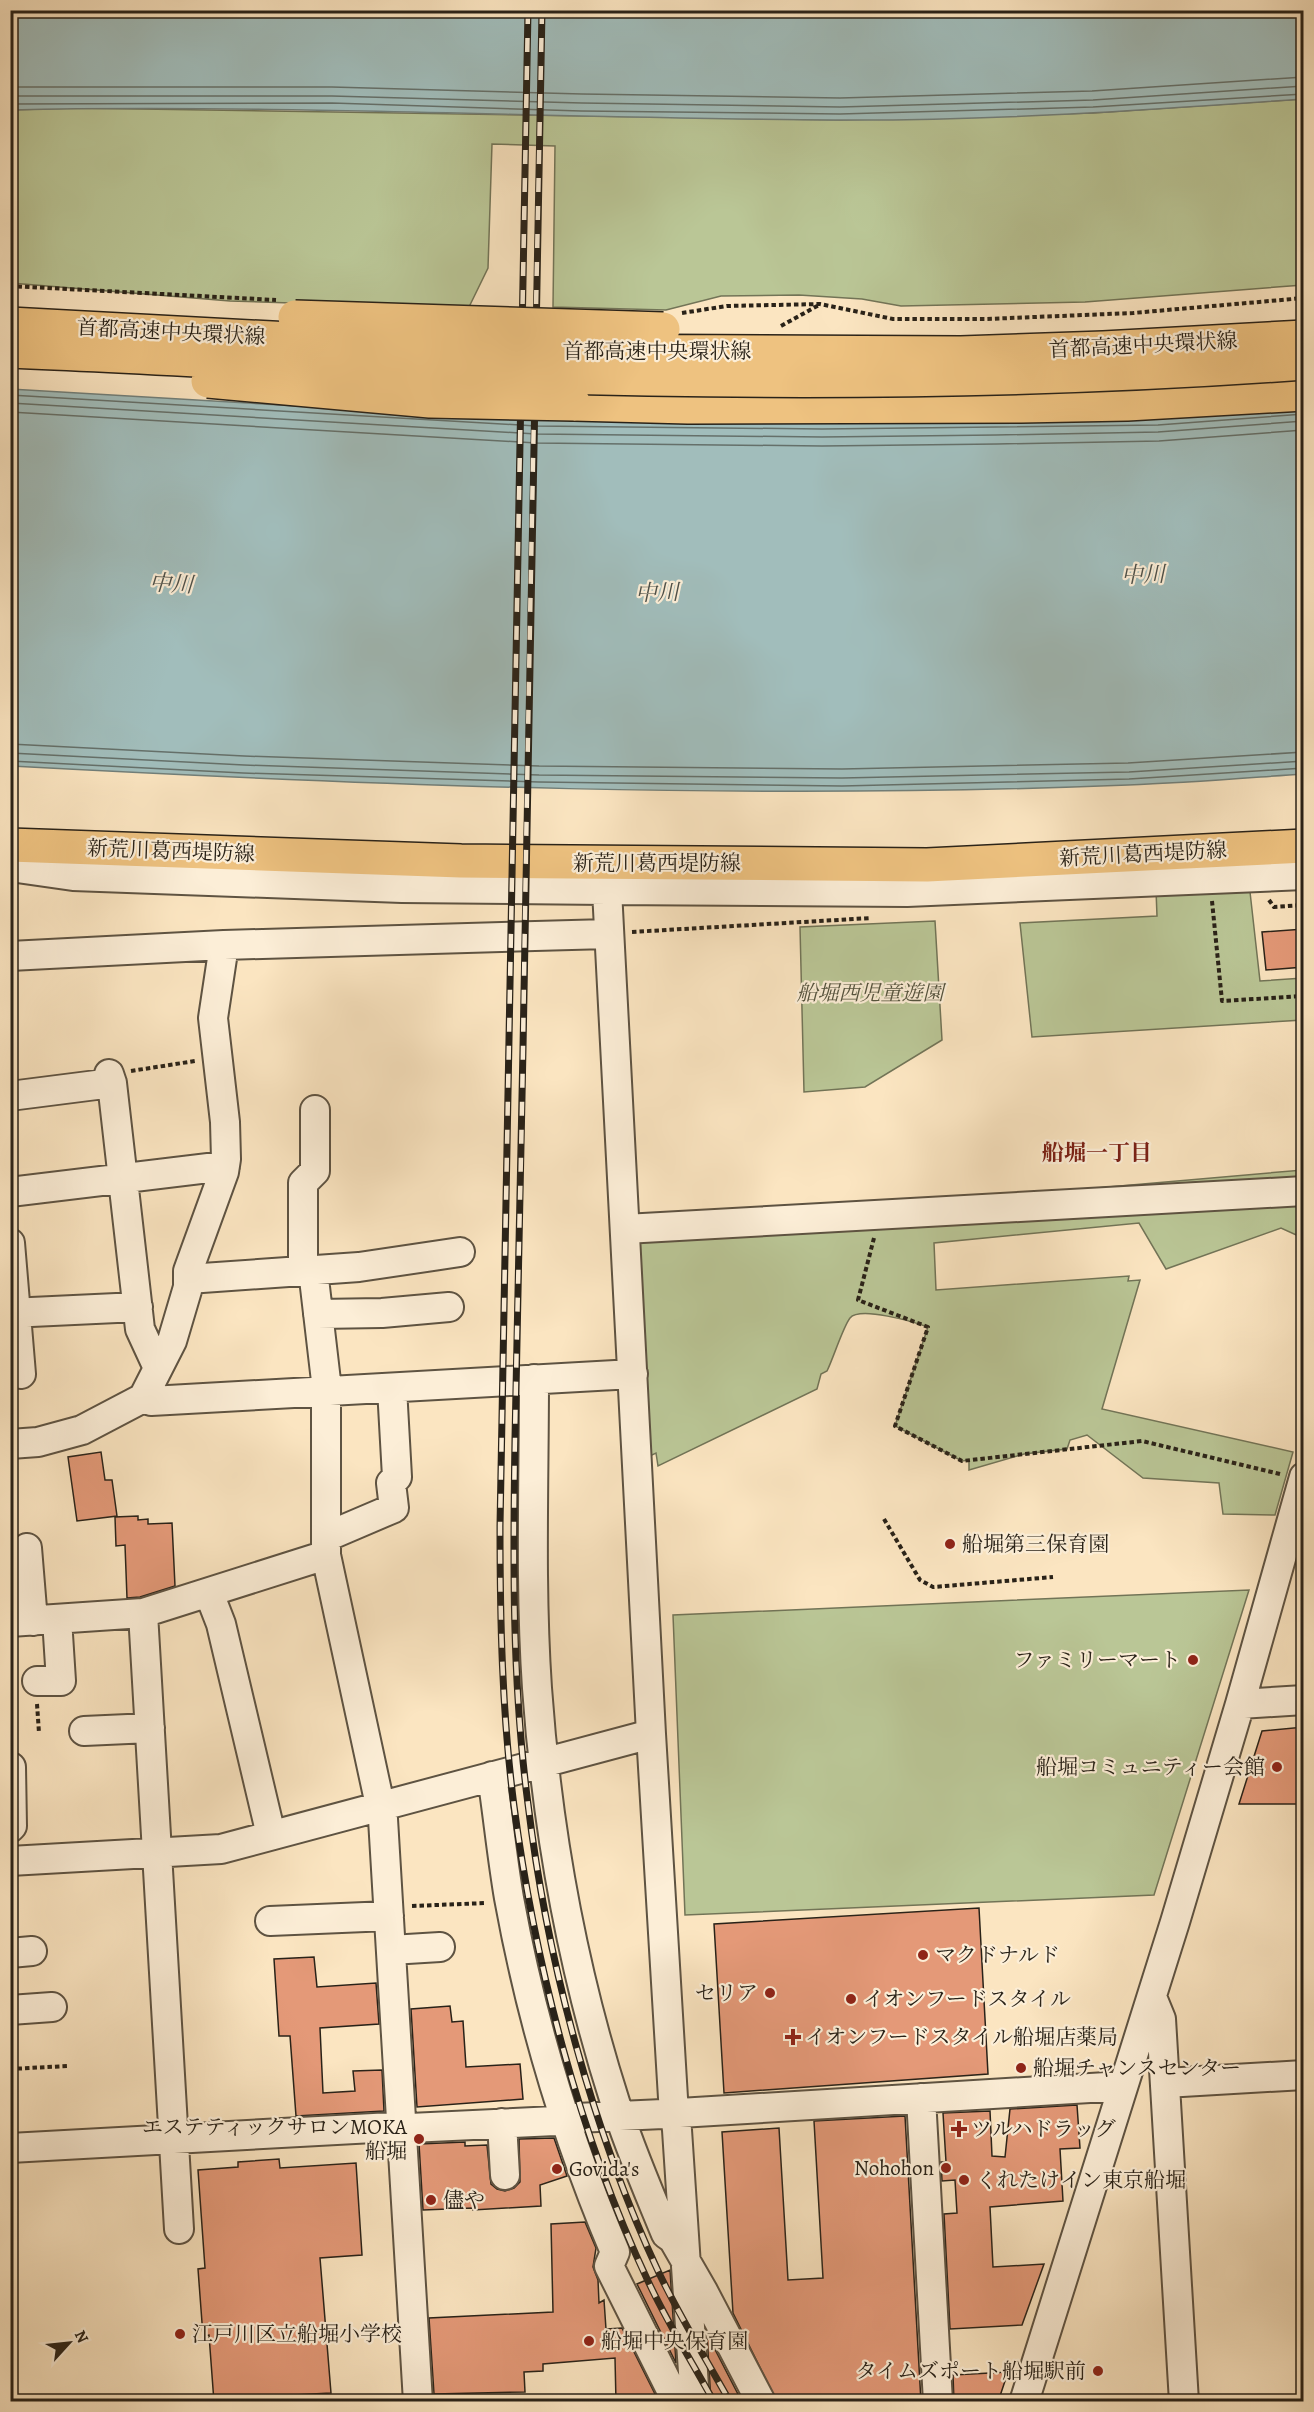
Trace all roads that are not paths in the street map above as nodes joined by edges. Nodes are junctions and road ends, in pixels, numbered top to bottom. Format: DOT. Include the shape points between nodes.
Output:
graph roads {
  1 [pos="1304,317"];
  2 [pos="10,319"];
  3 [pos="10,324"];
  4 [pos="1304,337"];
  5 [pos="10,351"];
  6 [pos="1304,363"];
  7 [pos="1304,394"];
  8 [pos="10,844"];
  9 [pos="1304,846"];
  10 [pos="10,867"];
  11 [pos="1304,875"];
  12 [pos="607,890"];
  13 [pos="608,934"];
  14 [pos="224,945"];
  15 [pos="10,956"];
  16 [pos="10,1096"];
  17 [pos="315,1110"];
  18 [pos="225,1166"];
  19 [pos="123,1178"];
  20 [pos="1304,1191"];
  21 [pos="10,1192"];
  22 [pos="625,1229"];
  23 [pos="10,1243"];
  24 [pos="460,1252"];
  25 [pos="308,1270"];
  26 [pos="188,1279"];
  27 [pos="138,1307"];
  28 [pos="449,1307"];
  29 [pos="13,1313"];
  30 [pos="318,1314"];
  31 [pos="15,1342"];
  32 [pos="158,1368"];
  33 [pos="21,1374"];
  34 [pos="633,1374"];
  35 [pos="534,1379"];
  36 [pos="392,1388"];
  37 [pos="325,1391"];
  38 [pos="143,1398"];
  39 [pos="10,1444"];
  40 [pos="1303,1478"];
  41 [pos="326,1546"];
  42 [pos="27,1548"];
  43 [pos="209,1593"];
  44 [pos="143,1613"];
  45 [pos="34,1621"];
  46 [pos="36,1681"];
  47 [pos="1304,1700"];
  48 [pos="1240,1704"];
  49 [pos="150,1728"];
  50 [pos="84,1731"];
  51 [pos="651,1734"];
  52 [pos="544,1762"];
  53 [pos="10,1767"];
  54 [pos="492,1776"];
  55 [pos="381,1805"];
  56 [pos="10,1828"];
  57 [pos="270,1835"];
  58 [pos="10,1849"];
  59 [pos="157,1852"];
  60 [pos="11,1861"];
  61 [pos="389,1911"];
  62 [pos="270,1922"];
  63 [pos="440,1947"];
  64 [pos="391,1950"];
  65 [pos="1152,1996"];
  66 [pos="52,2007"];
  67 [pos="10,2010"];
  68 [pos="1304,2075"];
  69 [pos="1165,2083"];
  70 [pos="1123,2086"];
  71 [pos="921,2098"];
  72 [pos="675,2113"];
  73 [pos="620,2115"];
  74 [pos="565,2119"];
  75 [pos="502,2123"];
  76 [pos="401,2128"];
  77 [pos="174,2139"];
  78 [pos="10,2148"];
  79 [pos="504,2175"];
  80 [pos="179,2229"];
  81 [pos="686,2262"];
  82 [pos="418,2402"];
  83 [pos="682,2402"];
  84 [pos="695,2402"];
  85 [pos="761,2402"];
  86 [pos="938,2402"];
  87 [pos="1024,2402"];
  88 [pos="1184,2402"];
  1 -- 2 [label="main road, bridge" via="1188,326 834,334 206,313"];
  3 -- 4 [label="main road, 首都高速中央環状線, bridge" via="571,351 961,353"];
  5 -- 6 [label="main road, 首都高速中央環状線, bridge" via="530,376 707,380 1052,376"];
  5 -- 7 [label="main road, bridge" via="94,371 430,401 1021,406"];
  8 -- 9 [label="main road, 新荒川葛西堤防線" via="461,861 915,865"];
  10 -- 12 [label="street" via="85,876 402,888"];
  11 -- 12 [label="street" via="907,892"];
  12 -- 13 [label="street"];
  13 -- 14 [label="street"];
  13 -- 22 [label="street"];
  14 -- 15 [label="street"];
  14 -- 18 [label="street" via="213,1018 225,1122"];
  16 -- 19 [label="street" via="111,1079"];
  17 -- 25 [label="street" via="315,1171 303,1183"];
  18 -- 19 [label="street"];
  18 -- 26 [label="street"];
  19 -- 21 [label="street"];
  19 -- 27 [label="street"];
  20 -- 22 [label="street"];
  22 -- 34 [label="street"];
  23 -- 29 [label="street"];
  24 -- 25 [label="street"];
  25 -- 26 [label="street"];
  25 -- 30 [label="street"];
  26 -- 32 [label="street" via="172,1341"];
  27 -- 29 [label="street"];
  27 -- 32 [label="street" via="140,1329"];
  28 -- 30 [label="street"];
  29 -- 31 [label="street"];
  30 -- 37 [label="street"];
  31 -- 33 [label="street"];
  32 -- 38 [label="street"];
  34 -- 35 [label="street"];
  34 -- 51 [label="street"];
  35 -- 36 [label="street"];
  35 -- 52 [label="street" via="534,1613"];
  36 -- 37 [label="street"];
  36 -- 41 [label="street" via="397,1477 391,1483 394,1508"];
  37 -- 38 [label="street" via="152,1401"];
  37 -- 41 [label="street"];
  38 -- 39 [label="street" via="82,1430 38,1442"];
  40 -- 48 [label="street"];
  41 -- 43 [label="street"];
  41 -- 55 [label="street"];
  42 -- 45 [label="street"];
  43 -- 44 [label="street"];
  43 -- 57 [label="street" via="221,1624"];
  44 -- 45 [label="street"];
  44 -- 49 [label="street"];
  45 -- 46 [label="street" via="61,1681"];
  47 -- 48 [label="street"];
  48 -- 65 [label="street"];
  49 -- 50 [label="street"];
  49 -- 59 [label="street"];
  51 -- 52 [label="street"];
  51 -- 72 [label="street"];
  52 -- 54 [label="street"];
  52 -- 73 [label="street" via="561,1888 583,1992"];
  53 -- 56 [label="street"];
  54 -- 55 [label="street"];
  54 -- 74 [label="street" via="510,1902 530,1994"];
  55 -- 57 [label="street"];
  55 -- 61 [label="street"];
  57 -- 59 [label="street" via="220,1849"];
  58 -- 60 [label="street"];
  59 -- 60 [label="street"];
  59 -- 77 [label="street"];
  61 -- 62 [label="street"];
  61 -- 64 [label="street"];
  63 -- 64 [label="street"];
  64 -- 76 [label="street"];
  65 -- 69 [label="street" via="1161,2019"];
  65 -- 70 [label="street"];
  66 -- 67 [label="street"];
  68 -- 69 [label="street"];
  69 -- 88 [label="street"];
  70 -- 71 [label="street"];
  70 -- 87 [label="street"];
  71 -- 72 [label="street"];
  71 -- 86 [label="street"];
  72 -- 73 [label="street"];
  72 -- 81 [label="street"];
  73 -- 74 [label="street"];
  73 -- 81 [label="street" via="666,2234"];
  74 -- 75 [label="street"];
  74 -- 83 [label="street" via="615,2252 609,2266 672,2392"];
  75 -- 76 [label="street"];
  75 -- 79 [label="street"];
  76 -- 77 [label="street"];
  76 -- 82 [label="street"];
  77 -- 78 [label="street"];
  77 -- 80 [label="street"];
  81 -- 84 [label="street"];
  81 -- 85 [label="street"];
}
